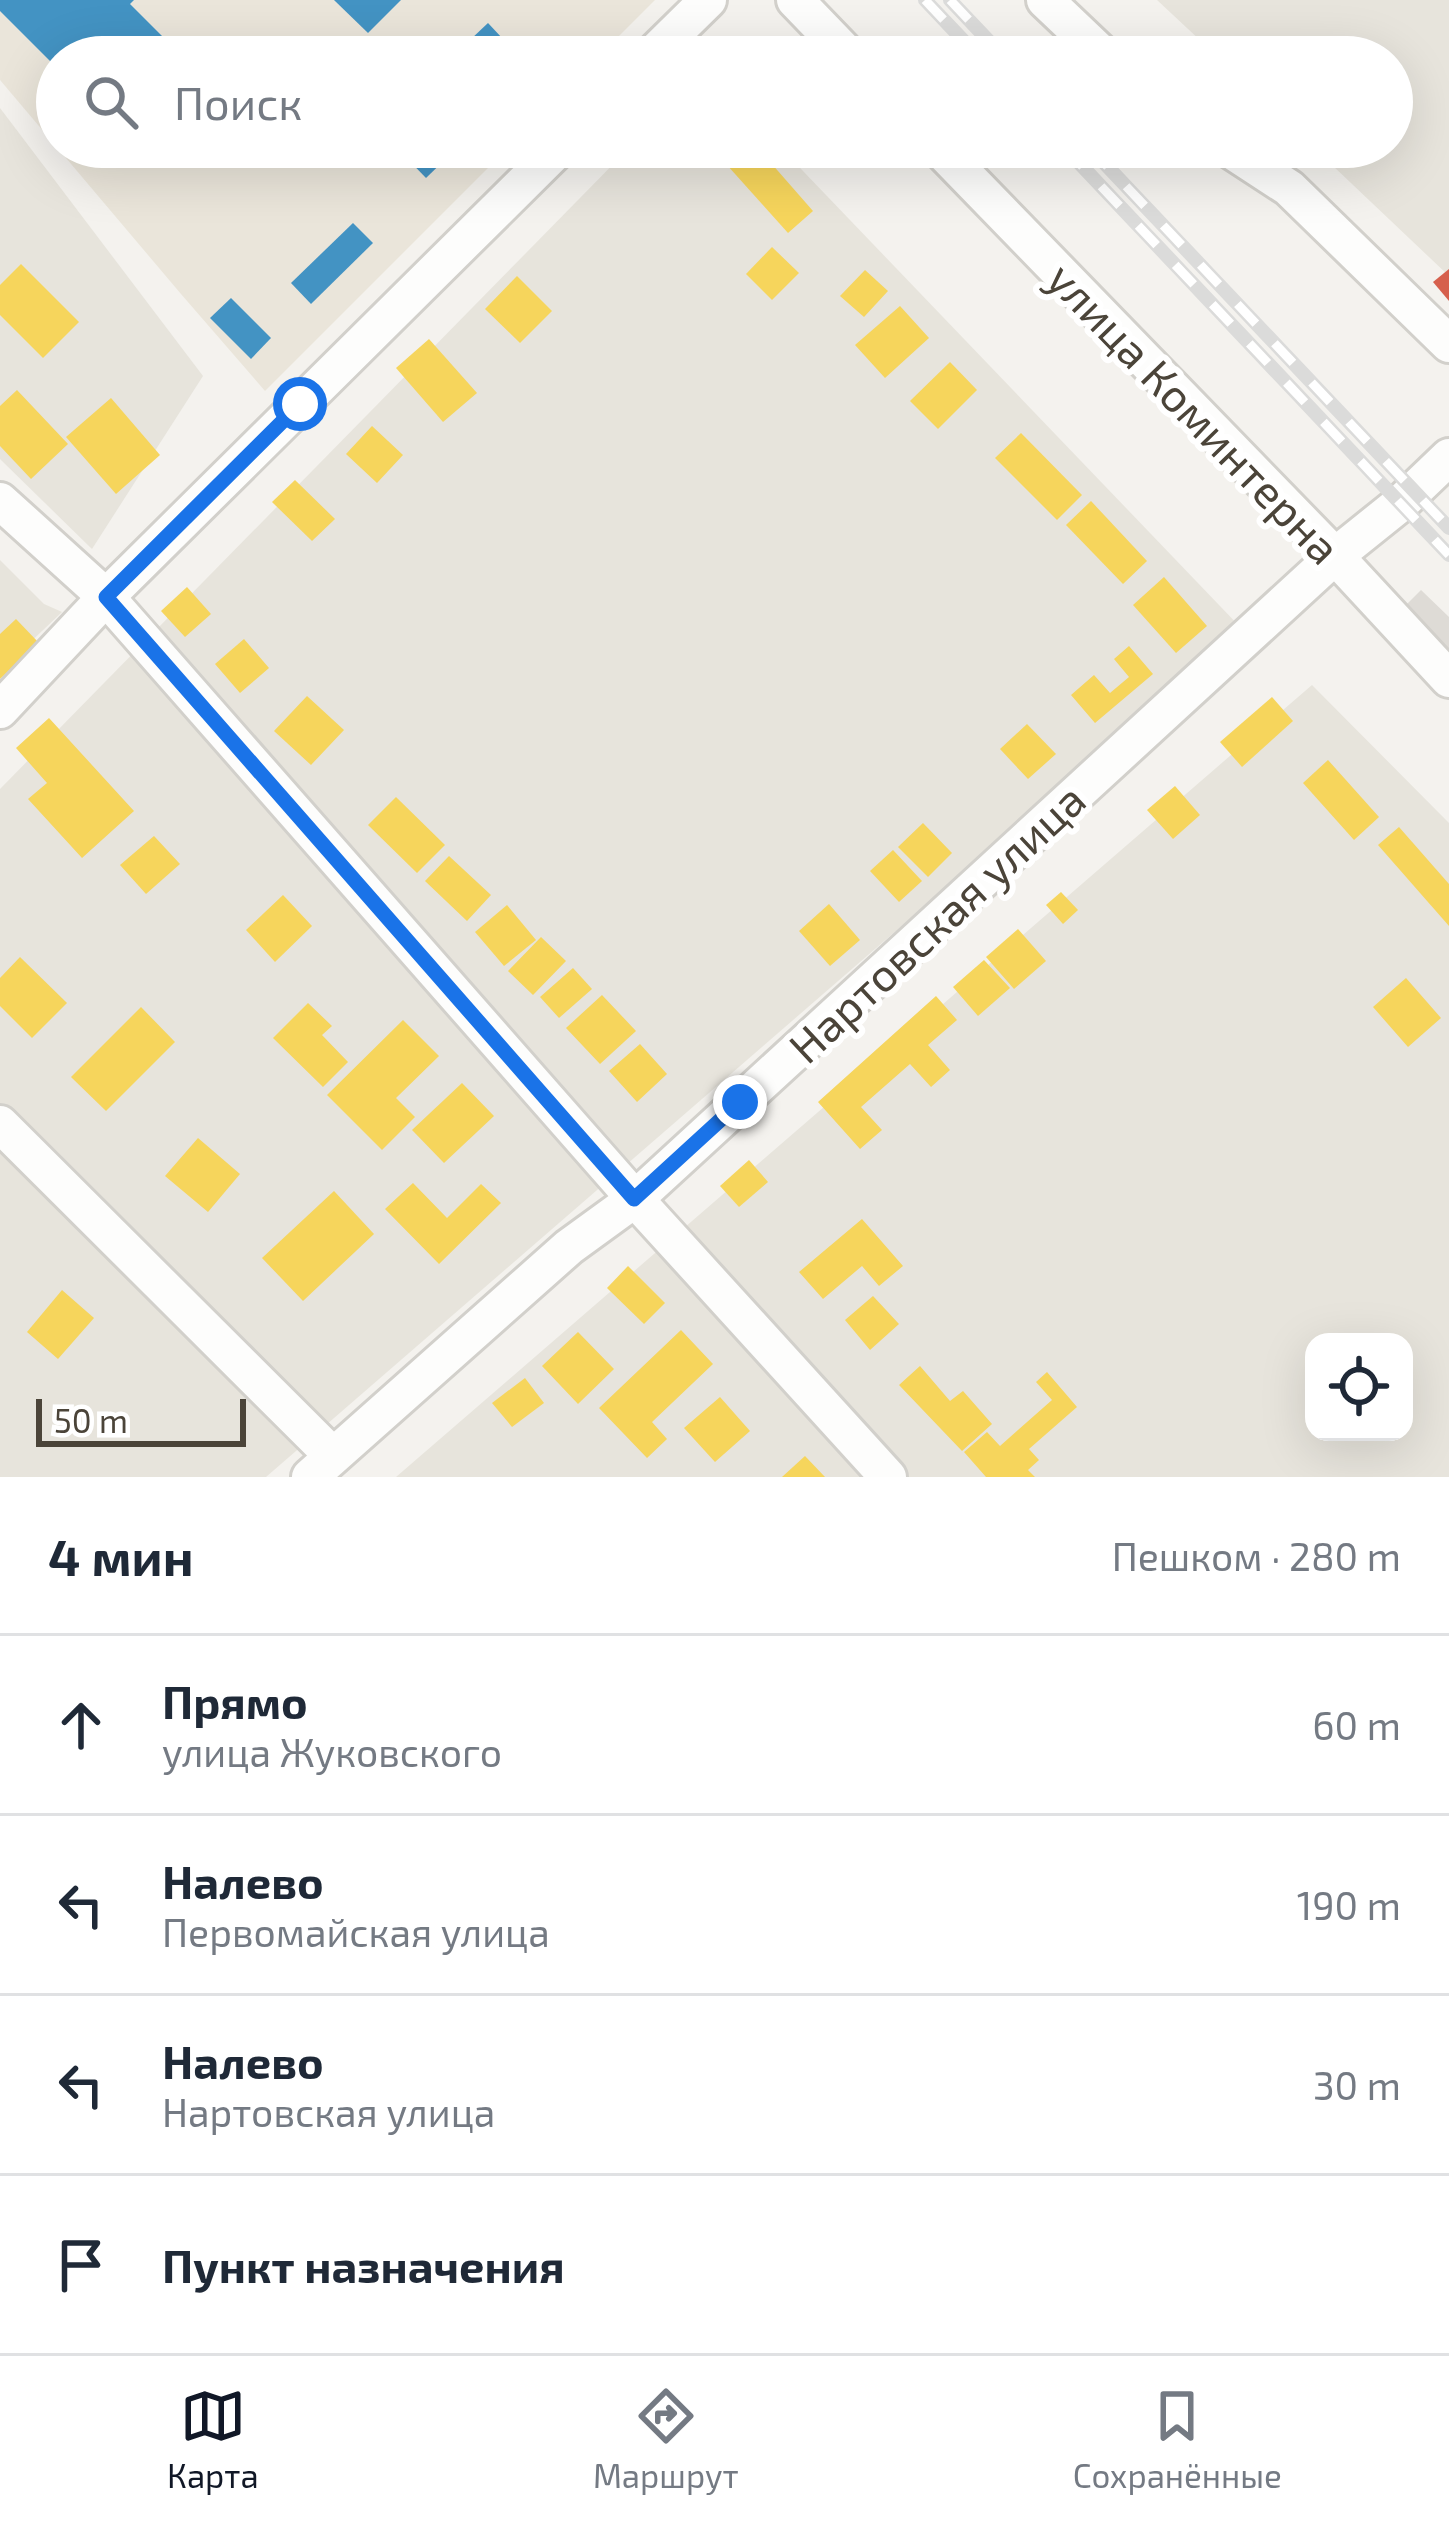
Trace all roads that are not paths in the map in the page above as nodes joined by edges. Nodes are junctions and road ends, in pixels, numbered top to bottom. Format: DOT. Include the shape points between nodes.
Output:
graph roads {
  1 [pos="708,0"];
  2 [pos="795,0"];
  3 [pos="1045,0"];
  4 [pos="671,36"];
  5 [pos="830,36"];
  6 [pos="1083,36"];
  7 [pos="539,168"];
  8 [pos="958,168"];
  9 [pos="1258,168"];
  10 [pos="1449,344"];
  11 [pos="1449,457"];
  12 [pos="0,501"];
  13 [pos="1335,556"];
  14 [pos="106,597"];
  15 [pos="1449,679"];
  16 [pos="0,710"];
  17 [pos="0,1124"];
  18 [pos="634,1199"];
  19 [pos="322,1467"];
  20 [pos="888,1477"];
  1 -- 4 [label="street"];
  2 -- 5 [label="street"];
  3 -- 6 [label="street"];
  7 -- 14 [label="street"];
  8 -- 13 [label="street, улица Коминтерна"];
  9 -- 10 [label="street" via="1289,188"];
  11 -- 13 [label="street, Нартовская улица"];
  12 -- 14 [label="street"];
  13 -- 15 [label="street, улица Коминтерна"];
  13 -- 18 [label="street, Нартовская улица"];
  14 -- 16 [label="street"];
  14 -- 18 [label="street"];
  17 -- 19 [label="street"];
  18 -- 19 [label="street, Нартовская улица"];
  18 -- 20 [label="street"];
}
